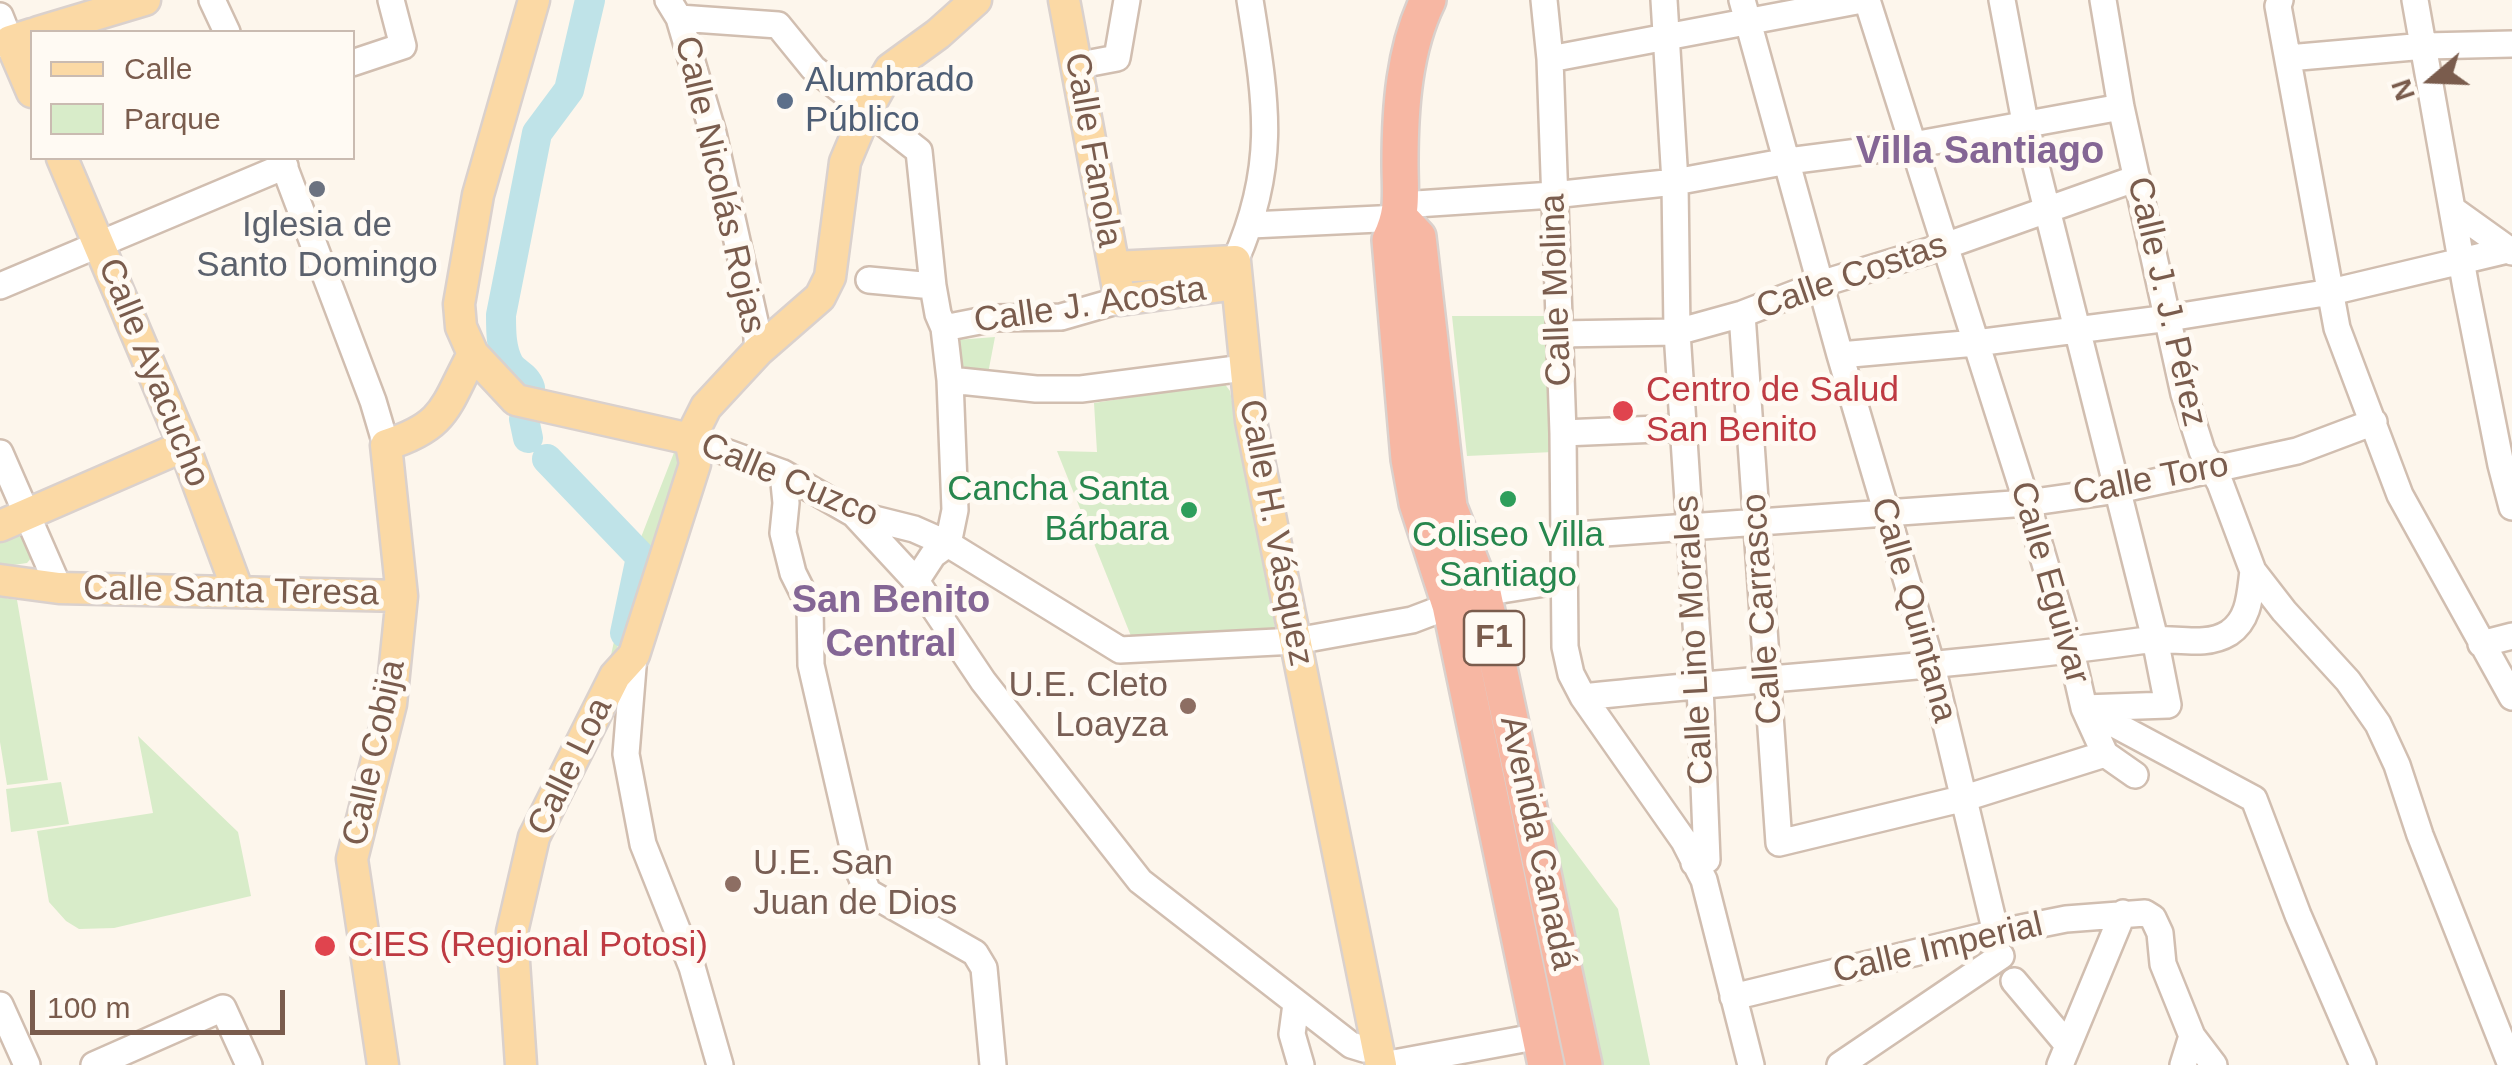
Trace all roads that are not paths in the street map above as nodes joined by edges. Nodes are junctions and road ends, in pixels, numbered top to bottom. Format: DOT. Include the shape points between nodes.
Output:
graph roads {
  1 [pos="145,0"];
  2 [pos="212,0"];
  3 [pos="391,0"];
  4 [pos="534,0"];
  5 [pos="976,0"];
  6 [pos="1064,0"];
  7 [pos="1127,0"];
  8 [pos="1250,0"];
  9 [pos="1428,0"];
  10 [pos="1544,0"];
  11 [pos="1664,0"];
  12 [pos="1864,0"];
  13 [pos="2002,0"];
  14 [pos="2103,0"];
  15 [pos="2280,0"];
  16 [pos="2415,0"];
  17 [pos="674,9"];
  18 [pos="1746,10"];
  19 [pos="31,30"];
  20 [pos="225,30"];
  21 [pos="16,34"];
  22 [pos="1667,36"];
  23 [pos="2512,44"];
  24 [pos="2425,46"];
  25 [pos="2288,58"];
  26 [pos="1550,59"];
  27 [pos="355,61"];
  28 [pos="1075,66"];
  29 [pos="30,85"];
  30 [pos="2120,106"];
  31 [pos="867,110"];
  32 [pos="2025,122"];
  33 [pos="1913,145"];
  34 [pos="63,160"];
  35 [pos="1788,161"];
  36 [pos="283,162"];
  37 [pos="2137,178"];
  38 [pos="1675,182"];
  39 [pos="1552,195"];
  40 [pos="2452,209"];
  41 [pos="2046,210"];
  42 [pos="1401,212"];
  43 [pos="1251,225"];
  44 [pos="99,242"];
  45 [pos="1944,246"];
  46 [pos="2511,250"];
  47 [pos="2461,261"];
  48 [pos="1114,267"];
  49 [pos="1236,273"];
  50 [pos="869,280"];
  51 [pos="1820,284"];
  52 [pos="0,286"];
  53 [pos="934,286"];
  54 [pos="2331,292"];
  55 [pos="1120,300"];
  56 [pos="1742,314"];
  57 [pos="2169,318"];
  58 [pos="944,328"];
  59 [pos="2076,328"];
  60 [pos="1677,332"];
  61 [pos="1558,334"];
  62 [pos="1976,343"];
  63 [pos="758,351"];
  64 [pos="473,354"];
  65 [pos="1840,356"];
  66 [pos="1244,368"];
  67 [pos="950,380"];
  68 [pos="2374,422"];
  69 [pos="1682,428"];
  70 [pos="1563,433"];
  71 [pos="690,439"];
  72 [pos="386,445"];
  73 [pos="184,446"];
  74 [pos="0,453"];
  75 [pos="2212,470"];
  76 [pos="783,473"];
  77 [pos="2118,490"];
  78 [pos="2026,503"];
  79 [pos="2512,507"];
  80 [pos="1885,511"];
  81 [pos="854,514"];
  82 [pos="14,519"];
  83 [pos="1756,523"];
  84 [pos="1688,528"];
  85 [pos="1562,536"];
  86 [pos="948,544"];
  87 [pos="2253,571"];
  88 [pos="0,580"];
  89 [pos="1564,580"];
  90 [pos="916,581"];
  91 [pos="59,588"];
  92 [pos="238,591"];
  93 [pos="1483,592"];
  94 [pos="402,596"];
  95 [pos="1450,605"];
  96 [pos="2512,636"];
  97 [pos="2155,639"];
  98 [pos="1296,641"];
  99 [pos="2481,644"];
  100 [pos="2071,651"];
  101 [pos="634,655"];
  102 [pos="1932,666"];
  103 [pos="1770,679"];
  104 [pos="1700,685"];
  105 [pos="1583,697"];
  106 [pos="2512,697"];
  107 [pos="2084,708"];
  108 [pos="2105,754"];
  109 [pos="2135,775"];
  110 [pos="1965,798"];
  111 [pos="1701,862"];
  112 [pos="2134,913"];
  113 [pos="1998,945"];
  114 [pos="2014,981"];
  115 [pos="1733,997"];
  116 [pos="1296,1004"];
  117 [pos="0,1006"];
  118 [pos="2192,1036"];
  119 [pos="1543,1050"];
  120 [pos="2063,1054"];
  121 [pos="1381,1059"];
  122 [pos="27,1065"];
  123 [pos="94,1065"];
  124 [pos="249,1065"];
  125 [pos="383,1065"];
  126 [pos="521,1065"];
  127 [pos="720,1065"];
  128 [pos="992,1065"];
  129 [pos="1302,1065"];
  130 [pos="1584,1065"];
  131 [pos="1750,1065"];
  132 [pos="1840,1065"];
  133 [pos="2182,1065"];
  134 [pos="2214,1065"];
  135 [pos="2363,1065"];
  136 [pos="2511,1065"];
  1 -- 19 [label="main road"];
  2 -- 20 [label="street"];
  3 -- 27 [label="street" via="403,46"];
  4 -- 64 [label="main road" via="478,195 459,304"];
  5 -- 31 [label="main road" via="890,69"];
  6 -- 28 [label="main road, Calle Fanola"];
  7 -- 28 [label="street" via="1116,58"];
  8 -- 43 [label="street, Calle H. Vásquez" via="1267,144"];
  9 -- 42 [label="highway, Avenida Canadá / F1" via="1402,101"];
  10 -- 26 [label="street, Calle Molina"];
  11 -- 22 [label="street, Calle Lino Morales"];
  12 -- 18 [label="street"];
  12 -- 33 [label="street, Calle Eguivar"];
  13 -- 32 [label="street"];
  14 -- 30 [label="street, Calle J. J. Pérez"];
  15 -- 25 [label="street"];
  16 -- 24 [label="street"];
  17 -- 31 [label="street" via="778,25 812,68"];
  17 -- 63 [label="street, Calle Nicolás Rojas" via="714,133"];
  18 -- 22 [label="street"];
  18 -- 35 [label="street, Calle Quintana"];
  21 -- 29 [label="main road"];
  22 -- 26 [label="street"];
  22 -- 38 [label="street, Calle Lino Morales"];
  23 -- 24 [label="street"];
  24 -- 25 [label="street"];
  24 -- 40 [label="street"];
  25 -- 54 [label="street"];
  26 -- 39 [label="street, Calle Molina"];
  28 -- 48 [label="main road, Calle Fanola"];
  30 -- 32 [label="street"];
  30 -- 37 [label="street, Calle J. J. Pérez"];
  31 -- 53 [label="street" via="919,151"];
  31 -- 63 [label="main road" via="845,162 830,277 820,298"];
  32 -- 33 [label="street"];
  32 -- 41 [label="street"];
  33 -- 35 [label="street"];
  33 -- 45 [label="street, Calle Eguivar"];
  34 -- 44 [label="main road, Calle Ayacucho"];
  35 -- 38 [label="street"];
  35 -- 51 [label="street, Calle Quintana"];
  36 -- 44 [label="street"];
  36 -- 72 [label="street, Calle Cobija"];
  37 -- 41 [label="street, Calle Costas"];
  37 -- 57 [label="street, Calle J. J. Pérez"];
  38 -- 39 [label="street"];
  38 -- 60 [label="street, Calle Lino Morales"];
  39 -- 42 [label="street"];
  39 -- 61 [label="street, Calle Molina"];
  40 -- 46 [label="street"];
  40 -- 47 [label="street"];
  41 -- 45 [label="street, Calle Costas"];
  41 -- 59 [label="street"];
  42 -- 43 [label="street"];
  42 -- 93 [label="highway, Avenida Canadá / F1" via="1418,237 1449,507"];
  42 -- 95 [label="highway, Avenida Canadá / F1" via="1390,240 1409,459"];
  43 -- 49 [label="street, Calle H. Vásquez"];
  44 -- 52 [label="street"];
  44 -- 73 [label="main road, Calle Ayacucho"];
  45 -- 51 [label="street, Calle Costas"];
  45 -- 62 [label="street, Calle Eguivar"];
  46 -- 47 [label="street"];
  47 -- 54 [label="street"];
  47 -- 79 [label="street"];
  48 -- 49 [label="main road, Calle J. Acosta"];
  48 -- 55 [label="main road, Calle Fanola"];
  49 -- 55 [label="main road, Calle J. Acosta"];
  49 -- 66 [label="main road, Calle H. Vásquez"];
  50 -- 53 [label="street"];
  51 -- 56 [label="street, Calle Costas"];
  51 -- 65 [label="street, Calle Quintana"];
  53 -- 58 [label="street"];
  54 -- 57 [label="street"];
  54 -- 68 [label="street" via="2337,328"];
  55 -- 58 [label="street, Calle J. Acosta" via="1061,317 995,318"];
  56 -- 60 [label="street, Calle Costas"];
  56 -- 83 [label="street, Calle Carrasco"];
  57 -- 59 [label="street"];
  57 -- 75 [label="street, Calle J. J. Pérez" via="2184,394"];
  58 -- 67 [label="street"];
  59 -- 62 [label="street"];
  59 -- 77 [label="street"];
  60 -- 61 [label="street, Calle Costas"];
  60 -- 69 [label="street, Calle Lino Morales"];
  61 -- 70 [label="street, Calle Molina"];
  62 -- 65 [label="street"];
  62 -- 78 [label="street, Calle Eguivar"];
  63 -- 71 [label="main road" via="706,407"];
  64 -- 71 [label="main road, Calle Cuzco" via="516,400"];
  64 -- 72 [label="main road" via="436,423"];
  65 -- 80 [label="street, Calle Quintana"];
  66 -- 67 [label="street" via="1081,389"];
  66 -- 98 [label="main road, Calle H. Vásquez"];
  67 -- 86 [label="street" via="955,510"];
  68 -- 75 [label="street, Calle Toro"];
  68 -- 99 [label="street" via="2400,495"];
  69 -- 70 [label="street"];
  69 -- 84 [label="street, Calle Lino Morales"];
  70 -- 85 [label="street, Calle Molina"];
  71 -- 76 [label="street, Calle Cuzco"];
  71 -- 101 [label="main road, Calle Loa" via="695,464"];
  72 -- 94 [label="main road, Calle Cobija"];
  73 -- 82 [label="main road"];
  73 -- 92 [label="main road, Calle Ayacucho"];
  74 -- 82 [label="street"];
  75 -- 77 [label="street, Calle Toro"];
  75 -- 87 [label="street, Calle J. J. Pérez"];
  76 -- 81 [label="street, Calle Cuzco"];
  76 -- 128 [label="street" via="784,533 810,607 811,665 858,869 868,892 975,954 984,968"];
  77 -- 78 [label="street, Calle Toro"];
  77 -- 97 [label="street"];
  78 -- 80 [label="street, Calle Toro"];
  78 -- 100 [label="street, Calle Eguivar"];
  80 -- 83 [label="street, Calle Toro"];
  80 -- 102 [label="street, Calle Quintana"];
  81 -- 86 [label="street, Calle Cuzco"];
  81 -- 90 [label="street"];
  82 -- 91 [label="street"];
  83 -- 84 [label="street, Calle Toro"];
  83 -- 103 [label="street, Calle Carrasco"];
  84 -- 85 [label="street, Calle Toro"];
  84 -- 104 [label="street, Calle Lino Morales"];
  85 -- 89 [label="street, Calle Molina"];
  86 -- 90 [label="street"];
  86 -- 98 [label="street, Calle Cuzco" via="1120,650"];
  87 -- 97 [label="street" via="2244,617 2230,632 2212,640"];
  87 -- 136 [label="street, Calle J. J. Pérez" via="2378,724"];
  88 -- 91 [label="main road, Calle Santa Teresa"];
  89 -- 93 [label="street"];
  89 -- 105 [label="street, Calle Molina" via="1565,647"];
  90 -- 116 [label="street" via="982,681 1140,881"];
  91 -- 92 [label="main road, Calle Santa Teresa"];
  92 -- 94 [label="main road, Calle Santa Teresa"];
  93 -- 95 [label="street"];
  93 -- 130 [label="highway, Avenida Canadá / F1"];
  94 -- 125 [label="main road, Calle Cobija" via="391,704 352,859"];
  95 -- 98 [label="street, Calle Cuzco" via="1412,620"];
  95 -- 119 [label="highway, Avenida Canadá / F1"];
  96 -- 99 [label="street"];
  97 -- 100 [label="street"];
  97 -- 107 [label="street" via="2168,705"];
  98 -- 121 [label="main road, Calle H. Vásquez"];
  99 -- 106 [label="street"];
  100 -- 102 [label="street"];
  100 -- 107 [label="street, Calle Eguivar"];
  101 -- 126 [label="main road, Calle Loa" via="615,676 534,836 512,932"];
  101 -- 127 [label="street" via="626,754 643,844 692,967"];
  102 -- 103 [label="street"];
  102 -- 110 [label="street, Calle Quintana"];
  103 -- 104 [label="street"];
  103 -- 110 [label="street, Calle Carrasco" via="1779,843"];
  104 -- 105 [label="street"];
  104 -- 111 [label="street, Calle Lino Morales"];
  105 -- 111 [label="street, Calle Molina"];
  107 -- 108 [label="street"];
  107 -- 135 [label="street, Calle Eguivar" via="2254,799"];
  108 -- 109 [label="street"];
  108 -- 110 [label="street"];
  110 -- 113 [label="street, Calle Quintana"];
  111 -- 115 [label="street"];
  112 -- 113 [label="street, Calle Imperial" via="2066,920"];
  112 -- 118 [label="street" via="2153,918"];
  112 -- 120 [label="street"];
  113 -- 115 [label="street, Calle Imperial"];
  113 -- 132 [label="street"];
  114 -- 120 [label="street"];
  115 -- 131 [label="street"];
  116 -- 121 [label="street" via="1351,1046"];
  116 -- 129 [label="street" via="1292,1034"];
  117 -- 122 [label="street"];
  118 -- 133 [label="street"];
  118 -- 134 [label="street"];
  119 -- 121 [label="street"];
  123 -- 124 [label="street" via="223,1008"];
}
